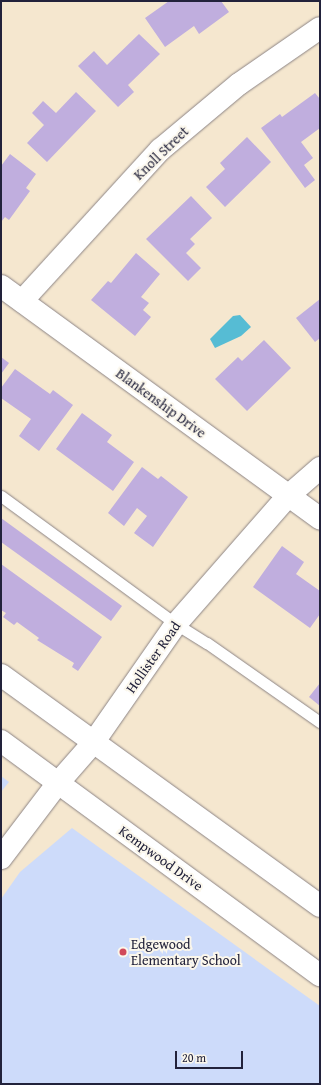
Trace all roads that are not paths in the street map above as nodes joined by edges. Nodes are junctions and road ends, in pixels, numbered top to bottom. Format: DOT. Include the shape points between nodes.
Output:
graph roads {
  1 [pos="320,28"];
  2 [pos="1,286"];
  3 [pos="22,301"];
  4 [pos="320,468"];
  5 [pos="1,496"];
  6 [pos="288,496"];
  7 [pos="320,519"];
  8 [pos="176,624"];
  9 [pos="1,675"];
  10 [pos="320,722"];
  11 [pos="1,741"];
  12 [pos="93,743"];
  13 [pos="58,783"];
  14 [pos="1,858"];
  15 [pos="320,906"];
  16 [pos="320,975"];
  1 -- 3 [label="street, Knoll Street" via="239,84 160,150"];
  2 -- 3 [label="street, Blankenship Drive"];
  3 -- 6 [label="street, Blankenship Drive"];
  4 -- 6 [label="street, Hollister Road"];
  5 -- 8 [label="lane"];
  6 -- 7 [label="street, Blankenship Drive"];
  6 -- 8 [label="street, Hollister Road"];
  8 -- 10 [label="lane"];
  8 -- 12 [label="street, Hollister Road"];
  9 -- 12 [label="street"];
  11 -- 13 [label="street, Kempwood Drive"];
  12 -- 13 [label="street, Hollister Road"];
  12 -- 15 [label="street"];
  13 -- 14 [label="street, Hollister Road"];
  13 -- 16 [label="street, Kempwood Drive"];
}
